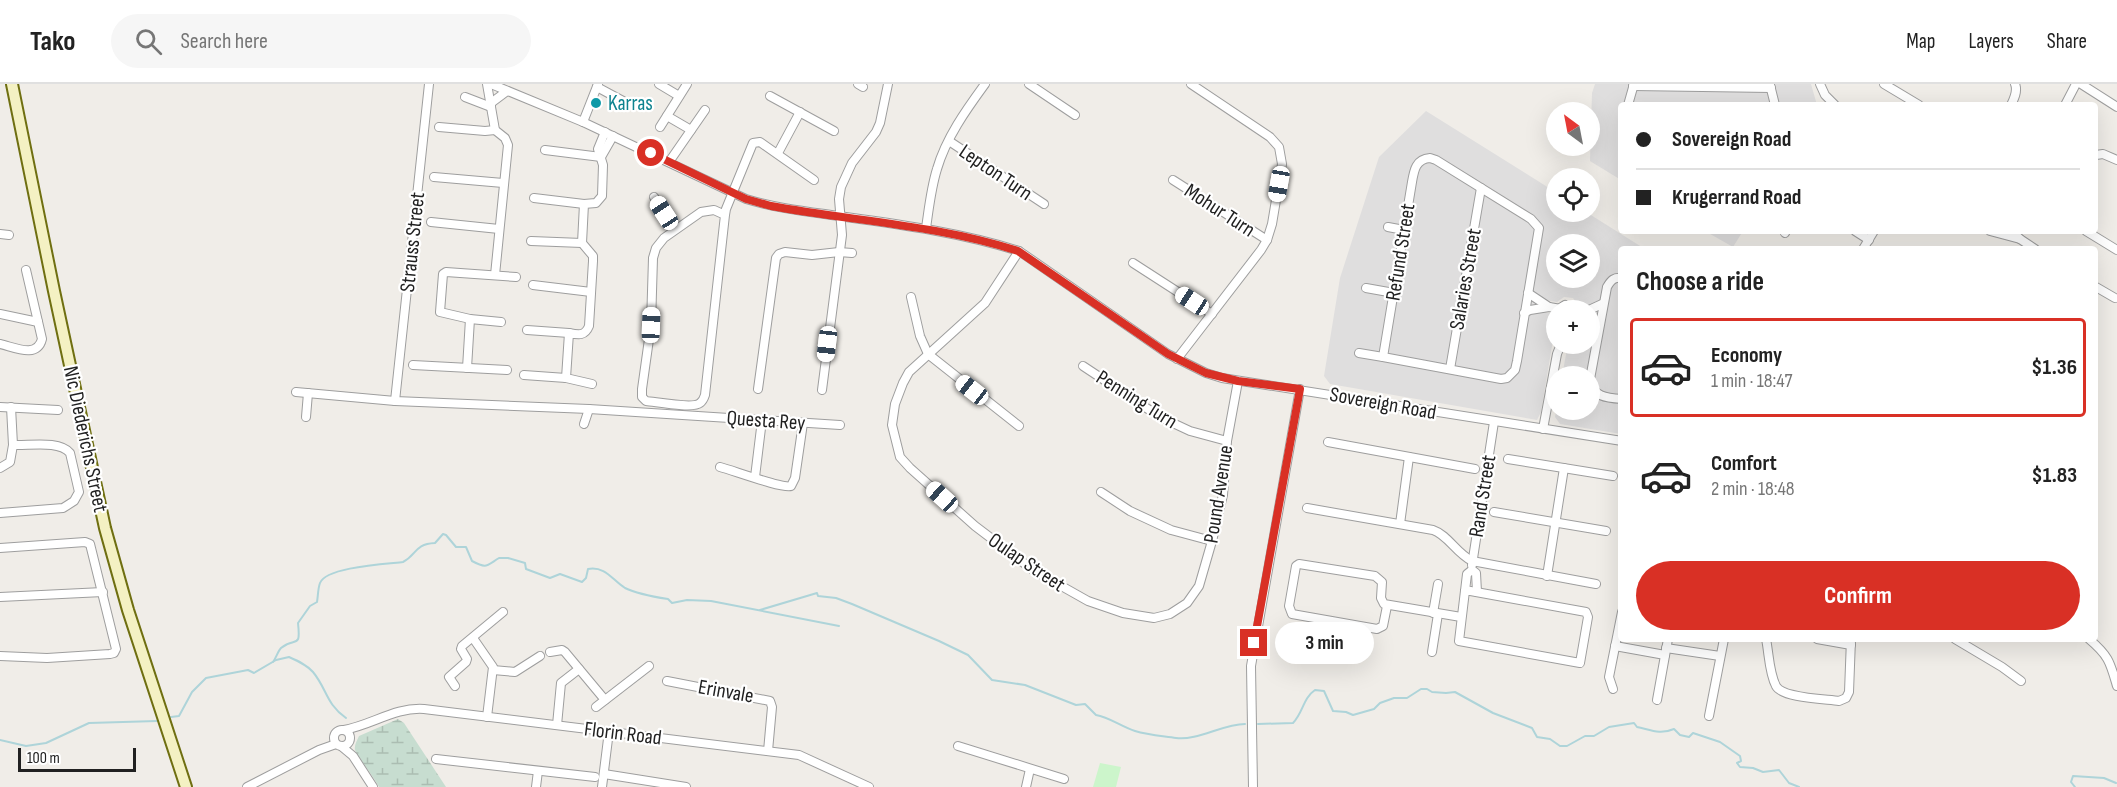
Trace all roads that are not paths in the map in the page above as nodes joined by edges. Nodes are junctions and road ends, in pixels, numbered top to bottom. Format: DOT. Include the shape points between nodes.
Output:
graph roads {
  1 [pos="12,84"];
  2 [pos="429,84"];
  3 [pos="489,84"];
  4 [pos="659,84"];
  5 [pos="687,84"];
  6 [pos="888,84"];
  7 [pos="985,84"];
  8 [pos="1029,84"];
  9 [pos="1191,84"];
  10 [pos="1820,84"];
  11 [pos="1884,84"];
  12 [pos="2015,84"];
  13 [pos="2076,84"];
  14 [pos="2081,84"];
  15 [pos="598,85"];
  16 [pos="1634,85"];
  17 [pos="1770,86"];
  18 [pos="507,91"];
  19 [pos="679,96"];
  20 [pos="770,96"];
  21 [pos="465,97"];
  22 [pos="623,101"];
  23 [pos="1629,102"];
  24 [pos="1774,102"];
  25 [pos="1832,102"];
  26 [pos="1914,102"];
  27 [pos="2012,102"];
  28 [pos="2067,102"];
  29 [pos="491,105"];
  30 [pos="2117,107"];
  31 [pos="705,110"];
  32 [pos="800,112"];
  33 [pos="1075,115"];
  34 [pos="667,116"];
  35 [pos="584,122"];
  36 [pos="439,127"];
  37 [pos="660,127"];
  38 [pos="495,130"];
  39 [pos="691,130"];
  40 [pos="834,131"];
  41 [pos="605,132"];
  42 [pos="613,136"];
  43 [pos="949,141"];
  44 [pos="545,150"];
  45 [pos="778,153"];
  46 [pos="2098,155"];
  47 [pos="601,157"];
  48 [pos="2117,160"];
  49 [pos="669,162"];
  50 [pos="434,177"];
  51 [pos="814,180"];
  52 [pos="1173,180"];
  53 [pos="503,183"];
  54 [pos="1481,188"];
  55 [pos="732,192"];
  56 [pos="654,197"];
  57 [pos="534,198"];
  58 [pos="584,204"];
  59 [pos="1044,204"];
  60 [pos="725,215"];
  61 [pos="840,216"];
  62 [pos="431,222"];
  63 [pos="1388,227"];
  64 [pos="926,228"];
  65 [pos="499,229"];
  66 [pos="675,229"];
  67 [pos="1404,230"];
  68 [pos="0,234"];
  69 [pos="1860,234"];
  70 [pos="1872,234"];
  71 [pos="2002,234"];
  72 [pos="2015,234"];
  73 [pos="2091,234"];
  74 [pos="9,235"];
  75 [pos="2020,239"];
  76 [pos="1267,240"];
  77 [pos="1869,240"];
  78 [pos="531,242"];
  79 [pos="582,243"];
  80 [pos="1865,246"];
  81 [pos="2030,246"];
  82 [pos="2117,250"];
  83 [pos="1018,251"];
  84 [pos="839,252"];
  85 [pos="852,253"];
  86 [pos="1133,262"];
  87 [pos="26,270"];
  88 [pos="495,275"];
  89 [pos="516,277"];
  90 [pos="1618,277"];
  91 [pos="533,285"];
  92 [pos="2098,287"];
  93 [pos="1366,288"];
  94 [pos="591,292"];
  95 [pos="1394,293"];
  96 [pos="1528,293"];
  97 [pos="912,297"];
  98 [pos="2115,298"];
  99 [pos="1602,304"];
  100 [pos="1546,305"];
  101 [pos="1546,308"];
  102 [pos="1524,313"];
  103 [pos="0,314"];
  104 [pos="1212,314"];
  105 [pos="470,320"];
  106 [pos="38,322"];
  107 [pos="501,322"];
  108 [pos="1600,324"];
  109 [pos="527,330"];
  110 [pos="569,333"];
  111 [pos="0,344"];
  112 [pos="1359,353"];
  113 [pos="928,354"];
  114 [pos="1557,354"];
  115 [pos="1594,354"];
  116 [pos="1383,357"];
  117 [pos="1178,359"];
  118 [pos="413,365"];
  119 [pos="1083,366"];
  120 [pos="467,368"];
  121 [pos="1450,369"];
  122 [pos="507,370"];
  123 [pos="524,375"];
  124 [pos="566,378"];
  125 [pos="1238,381"];
  126 [pos="592,384"];
  127 [pos="758,389"];
  128 [pos="1300,389"];
  129 [pos="822,390"];
  130 [pos="296,392"];
  131 [pos="308,393"];
  132 [pos="1618,399"];
  133 [pos="395,401"];
  134 [pos="0,406"];
  135 [pos="11,407"];
  136 [pos="589,408"];
  137 [pos="58,410"];
  138 [pos="306,417"];
  139 [pos="762,420"];
  140 [pos="1494,422"];
  141 [pos="803,423"];
  142 [pos="584,424"];
  143 [pos="840,425"];
  144 [pos="1019,426"];
  145 [pos="1543,429"];
  146 [pos="1618,440"];
  147 [pos="1227,441"];
  148 [pos="1328,442"];
  149 [pos="13,445"];
  150 [pos="1409,457"];
  151 [pos="1508,459"];
  152 [pos="720,467"];
  153 [pos="0,468"];
  154 [pos="1564,468"];
  155 [pos="1474,469"];
  156 [pos="1613,476"];
  157 [pos="755,477"];
  158 [pos="1101,492"];
  159 [pos="1307,508"];
  160 [pos="1494,512"];
  161 [pos="0,513"];
  162 [pos="1555,523"];
  163 [pos="1400,524"];
  164 [pos="1606,531"];
  165 [pos="1212,541"];
  166 [pos="0,548"];
  167 [pos="1472,566"];
  168 [pos="1547,576"];
  169 [pos="1438,584"];
  170 [pos="1596,584"];
  171 [pos="1465,590"];
  172 [pos="103,592"];
  173 [pos="1477,592"];
  174 [pos="0,597"];
  175 [pos="1188,603"];
  176 [pos="1387,606"];
  177 [pos="503,612"];
  178 [pos="1436,613"];
  179 [pos="1461,617"];
  180 [pos="1618,631"];
  181 [pos="472,638"];
  182 [pos="1668,642"];
  183 [pos="1723,642"];
  184 [pos="1767,642"];
  185 [pos="1851,642"];
  186 [pos="1960,642"];
  187 [pos="2093,642"];
  188 [pos="1615,646"];
  189 [pos="550,652"];
  190 [pos="1432,652"];
  191 [pos="1666,652"];
  192 [pos="0,656"];
  193 [pos="540,656"];
  194 [pos="1720,656"];
  195 [pos="649,666"];
  196 [pos="579,669"];
  197 [pos="493,670"];
  198 [pos="667,681"];
  199 [pos="2021,681"];
  200 [pos="455,686"];
  201 [pos="2117,686"];
  202 [pos="1613,689"];
  203 [pos="604,700"];
  204 [pos="1657,700"];
  205 [pos="596,706"];
  206 [pos="1709,716"];
  207 [pos="487,717"];
  208 [pos="373,722"];
  209 [pos="557,725"];
  210 [pos="344,730"];
  211 [pos="609,731"];
  212 [pos="350,740"];
  213 [pos="337,742"];
  214 [pos="958,746"];
  215 [pos="768,751"];
  216 [pos="353,756"];
  217 [pos="436,759"];
  218 [pos="1030,769"];
  219 [pos="538,771"];
  220 [pos="604,774"];
  221 [pos="595,777"];
  222 [pos="1064,779"];
  223 [pos="863,786"];
  224 [pos="186,787"];
  225 [pos="247,787"];
  226 [pos="373,787"];
  227 [pos="536,787"];
  228 [pos="602,787"];
  229 [pos="686,787"];
  230 [pos="1026,787"];
  231 [pos="1253,787"];
  1 -- 224 [label="street, Nic Diederichs Street" via="105,528"];
  2 -- 133 [label="street, Strauss Street"];
  3 -- 18 [label="street, Sovereign Road"];
  3 -- 29 [label="street"];
  4 -- 19 [label="street"];
  5 -- 19 [label="street"];
  6 -- 61 [label="street" via="876,132 845,175 839,199"];
  7 -- 43 [label="street"];
  8 -- 33 [label="street"];
  9 -- 76 [label="street" via="1270,136 1279,147 1282,164"];
  10 -- 25 [label="street"];
  11 -- 26 [label="street"];
  12 -- 27 [label="street"];
  13 -- 28 [label="street"];
  14 -- 30 [label="street"];
  15 -- 22 [label="street"];
  15 -- 35 [label="street"];
  16 -- 17 [label="street"];
  16 -- 23 [label="street"];
  17 -- 24 [label="street"];
  18 -- 29 [label="street"];
  18 -- 35 [label="street, Sovereign Road"];
  19 -- 34 [label="street"];
  20 -- 32 [label="street"];
  21 -- 29 [label="street"];
  29 -- 38 [label="street"];
  31 -- 39 [label="street"];
  32 -- 40 [label="street"];
  32 -- 45 [label="street"];
  34 -- 37 [label="street"];
  34 -- 39 [label="street"];
  35 -- 41 [label="street, Sovereign Road"];
  36 -- 38 [label="street"];
  38 -- 53 [label="street" via="508,145"];
  39 -- 49 [label="street"];
  41 -- 42 [label="street, Sovereign Road"];
  41 -- 47 [label="street" via="598,148"];
  42 -- 47 [label="street"];
  42 -- 49 [label="street, Sovereign Road"];
  43 -- 59 [label="street, Lepton Turn"];
  43 -- 64 [label="street" via="938,166"];
  44 -- 47 [label="street"];
  45 -- 51 [label="street"];
  45 -- 55 [label="street" via="756,141"];
  46 -- 48 [label="street"];
  47 -- 58 [label="street" via="602,196 596,203"];
  49 -- 55 [label="street, Sovereign Road"];
  50 -- 53 [label="street"];
  52 -- 76 [label="street, Mohur Turn"];
  53 -- 65 [label="street"];
  54 -- 67 [label="street, Refund Street" via="1436,160 1419,162"];
  54 -- 96 [label="street, Refund Street" via="1539,228"];
  54 -- 121 [label="street, Salaries Street"];
  55 -- 60 [label="street"];
  55 -- 61 [label="street, Sovereign Road" via="771,206"];
  56 -- 66 [label="street"];
  57 -- 58 [label="street"];
  58 -- 79 [label="street"];
  60 -- 66 [label="street" via="707,210"];
  60 -- 66 [label="street" via="705,395 697,405 646,401 642,397 651,325 653,258 656,248"];
  61 -- 64 [label="street, Sovereign Road"];
  61 -- 84 [label="street"];
  62 -- 65 [label="street"];
  63 -- 67 [label="street"];
  64 -- 83 [label="street, Sovereign Road"];
  65 -- 88 [label="street"];
  67 -- 95 [label="street, Refund Street"];
  68 -- 74 [label="street"];
  69 -- 77 [label="street"];
  70 -- 77 [label="street"];
  71 -- 75 [label="street"];
  72 -- 75 [label="street"];
  73 -- 82 [label="street"];
  75 -- 81 [label="street"];
  76 -- 104 [label="street"];
  77 -- 80 [label="street"];
  78 -- 79 [label="street"];
  79 -- 94 [label="street" via="593,256"];
  83 -- 113 [label="street" via="985,303"];
  83 -- 117 [label="street, Sovereign Road"];
  84 -- 85 [label="street"];
  84 -- 127 [label="street" via="785,252 776,258"];
  84 -- 129 [label="street"];
  86 -- 104 [label="street"];
  87 -- 106 [label="street"];
  88 -- 89 [label="street"];
  88 -- 105 [label="street" via="443,274 440,312"];
  90 -- 99 [label="street" via="1607,287"];
  91 -- 94 [label="street"];
  92 -- 98 [label="street"];
  93 -- 95 [label="street"];
  94 -- 110 [label="street" via="587,331 579,335"];
  95 -- 116 [label="street, Refund Street"];
  96 -- 100 [label="street"];
  96 -- 102 [label="street, Refund Street"];
  97 -- 113 [label="street"];
  99 -- 108 [label="street"];
  101 -- 102 [label="street"];
  102 -- 121 [label="street, Refund Street" via="1517,362 1511,376 1501,379"];
  103 -- 106 [label="street"];
  104 -- 117 [label="street"];
  105 -- 107 [label="street"];
  105 -- 120 [label="street"];
  106 -- 111 [label="street" via="42,339 34,350"];
  109 -- 110 [label="street"];
  110 -- 124 [label="street"];
  112 -- 116 [label="street"];
  113 -- 144 [label="street"];
  113 -- 175 [label="street, Oulap Street" via="909,372 895,404 892,424 896,445 910,468 975,526 1033,570 1088,601 1154,618"];
  114 -- 145 [label="street"];
  115 -- 132 [label="street" via="1592,388 1604,398"];
  116 -- 121 [label="street, Refund Street"];
  117 -- 125 [label="street, Sovereign Road" via="1206,373"];
  118 -- 120 [label="street"];
  119 -- 147 [label="street, Penning Turn" via="1160,417"];
  120 -- 122 [label="street"];
  123 -- 124 [label="street"];
  124 -- 126 [label="street"];
  125 -- 128 [label="street, Sovereign Road"];
  125 -- 147 [label="street, Pound Avenue"];
  128 -- 140 [label="street, Sovereign Road"];
  128 -- 231 [label="street" via="1251,666"];
  130 -- 131 [label="street"];
  131 -- 133 [label="street"];
  131 -- 138 [label="street"];
  133 -- 136 [label="street"];
  134 -- 135 [label="street"];
  135 -- 137 [label="street"];
  135 -- 149 [label="street"];
  136 -- 139 [label="street, Questa Rey"];
  136 -- 142 [label="street"];
  139 -- 141 [label="street, Questa Rey"];
  139 -- 157 [label="street"];
  140 -- 145 [label="street, Sovereign Road"];
  140 -- 167 [label="street, Rand Street"];
  141 -- 143 [label="street, Questa Rey"];
  141 -- 157 [label="street" via="791,486 784,488"];
  145 -- 146 [label="street, Sovereign Road"];
  147 -- 165 [label="street, Pound Avenue" via="1222,495"];
  148 -- 150 [label="street"];
  149 -- 153 [label="street" via="9,462"];
  149 -- 161 [label="street" via="61,446 67,450 79,492 63,508"];
  150 -- 155 [label="street"];
  150 -- 163 [label="street"];
  151 -- 154 [label="street"];
  152 -- 157 [label="street"];
  154 -- 156 [label="street"];
  154 -- 162 [label="street"];
  158 -- 165 [label="street" via="1172,531"];
  159 -- 163 [label="street"];
  160 -- 162 [label="street"];
  162 -- 164 [label="street"];
  162 -- 168 [label="street"];
  163 -- 167 [label="street" via="1439,532"];
  165 -- 175 [label="street, Pound Avenue" via="1199,586"];
  166 -- 172 [label="street" via="88,543"];
  167 -- 168 [label="street"];
  167 -- 171 [label="street"];
  167 -- 173 [label="street"];
  168 -- 170 [label="street"];
  169 -- 178 [label="street"];
  171 -- 173 [label="street"];
  171 -- 179 [label="street"];
  172 -- 174 [label="street"];
  172 -- 192 [label="street" via="114,653 47,658"];
  173 -- 179 [label="street" via="1586,612 1580,663 1462,643 1458,638"];
  176 -- 176 [label="street" via="1382,601 1379,578 1296,566 1289,606 1292,614 1377,629 1383,626"];
  176 -- 178 [label="street"];
  177 -- 181 [label="street"];
  178 -- 179 [label="street"];
  178 -- 190 [label="street"];
  180 -- 188 [label="street"];
  181 -- 197 [label="street"];
  181 -- 200 [label="street" via="461,648 466,662 449,675"];
  182 -- 191 [label="street"];
  183 -- 194 [label="street"];
  184 -- 185 [label="street" via="1779,690 1839,701 1849,692"];
  186 -- 199 [label="street"];
  187 -- 201 [label="street" via="2110,661"];
  188 -- 191 [label="street"];
  188 -- 202 [label="street" via="1610,677"];
  189 -- 196 [label="street" via="564,651"];
  191 -- 194 [label="street"];
  191 -- 204 [label="street"];
  193 -- 197 [label="street" via="515,672"];
  194 -- 206 [label="street"];
  195 -- 203 [label="street"];
  196 -- 203 [label="street"];
  196 -- 209 [label="street" via="561,683"];
  197 -- 207 [label="street"];
  198 -- 215 [label="street, Erinvale" via="770,701"];
  203 -- 205 [label="street"];
  207 -- 208 [label="street, Florin Road" via="411,709"];
  207 -- 209 [label="street, Florin Road"];
  208 -- 210 [label="street, Florin Road"];
  208 -- 212 [label="street, Florin Road"];
  209 -- 211 [label="street, Florin Road"];
  210 -- 212 [label="street"];
  210 -- 213 [label="street, Florin Road" via="339,730"];
  211 -- 215 [label="street, Florin Road"];
  211 -- 220 [label="street"];
  212 -- 213 [label="street, Florin Road" via="346,745"];
  212 -- 216 [label="street"];
  213 -- 216 [label="street"];
  213 -- 225 [label="street"];
  214 -- 218 [label="street"];
  215 -- 223 [label="street, Florin Road" via="808,758"];
  216 -- 226 [label="street"];
  217 -- 219 [label="street"];
  218 -- 222 [label="street"];
  218 -- 230 [label="street"];
  219 -- 221 [label="street"];
  219 -- 227 [label="street"];
  220 -- 228 [label="street"];
  220 -- 229 [label="street"];
}
